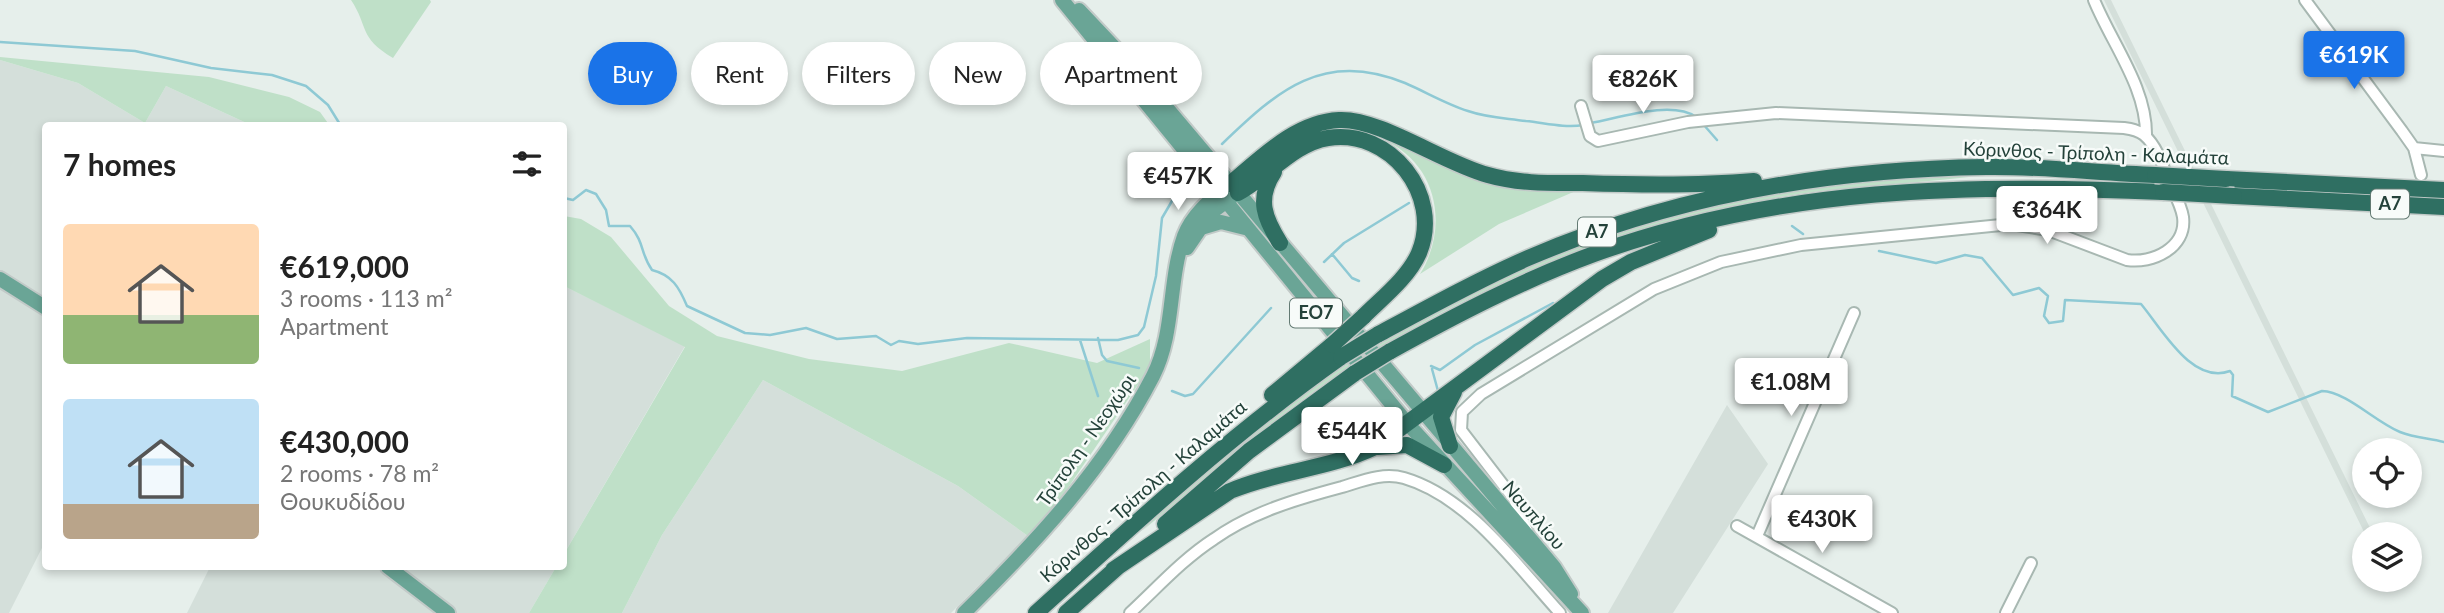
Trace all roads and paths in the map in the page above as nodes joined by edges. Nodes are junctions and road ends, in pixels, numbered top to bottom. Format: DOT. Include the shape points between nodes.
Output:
graph roads {
  1 [pos="1062,0"];
  2 [pos="1070,0"];
  3 [pos="2094,0"];
  4 [pos="2305,0"];
  5 [pos="1583,111"];
  6 [pos="2146,136"];
  7 [pos="2414,148"];
  8 [pos="2444,151"];
  9 [pos="1277,167"];
  10 [pos="2421,174"];
  11 [pos="1833,176"];
  12 [pos="2444,190"];
  13 [pos="1228,193"];
  14 [pos="1773,206"];
  15 [pos="2444,207"];
  16 [pos="1200,228"];
  17 [pos="1247,228"];
  18 [pos="1280,243"];
  19 [pos="1180,256"];
  20 [pos="0,279"];
  21 [pos="42,305"];
  22 [pos="1854,313"];
  23 [pos="1337,351"];
  24 [pos="1457,387"];
  25 [pos="1422,412"];
  26 [pos="1407,423"];
  27 [pos="1450,446"];
  28 [pos="1375,447"];
  29 [pos="1444,465"];
  30 [pos="1737,526"];
  31 [pos="1757,536"];
  32 [pos="1528,538"];
  33 [pos="2031,564"];
  34 [pos="392,570"];
  35 [pos="1114,570"];
  36 [pos="448,613"];
  37 [pos="964,613"];
  38 [pos="1036,613"];
  39 [pos="1066,613"];
  40 [pos="1130,613"];
  41 [pos="1560,613"];
  42 [pos="1582,613"];
  43 [pos="1892,613"];
  44 [pos="2006,613"];
  1 -- 13 [label="main road, ΕΟ7"];
  2 -- 13 [label="main road, ΕΟ7" via="1129,63"];
  3 -- 6 [label="street" via="2136,88 2145,113"];
  4 -- 7 [label="street"];
  5 -- 6 [label="street" via="1590,136 1598,141 1688,122 1776,113 2124,128"];
  6 -- 32 [label="street" via="2159,155 2183,217 2172,246 2152,260 2127,260 2063,234 2011,224 1801,245 1721,262 1654,289 1481,394 1462,412 1461,430 1514,499"];
  7 -- 8 [label="street"];
  7 -- 10 [label="street"];
  9 -- 13 [label="highway"];
  9 -- 18 [label="highway" via="1265,188 1262,207"];
  9 -- 23 [label="highway, bridge" via="1309,143 1329,137 1352,138 1386,151 1421,194 1425,220 1419,251 1405,274"];
  11 -- 12 [label="highway, Κόρινθος - Τρίπολη - Καλαμάτα / Α7, bridge" via="1989,167"];
  11 -- 13 [label="highway" via="1670,184 1521,182 1461,167 1371,126 1335,120 1296,134"];
  11 -- 23 [label="highway, Κόρινθος - Τρίπολη - Καλαμάτα / Α7, bridge" via="1707,200 1587,235 1488,276"];
  13 -- 16 [label="main road, Τρίπολη - Νεοχώρι"];
  13 -- 17 [label="main road, ΕΟ7"];
  13 -- 18 [label="main road, ΕΟ7"];
  13 -- 19 [label="main road, Τρίπολη - Νεοχώρι" via="1206,203 1189,227"];
  14 -- 15 [label="highway, Κόρινθος - Τρίπολη - Καλαμάτα / Α7, bridge" via="1856,194 1958,188 2163,192"];
  14 -- 24 [label="highway" via="1631,262"];
  14 -- 35 [label="highway, Κόρινθος - Τρίπολη - Καλαμάτα / Α7, bridge" via="1584,258 1497,295 1389,352 1249,451"];
  16 -- 17 [label="main road" via="1221,222"];
  16 -- 19 [label="main road, Τρίπολη - Νεοχώρι"];
  17 -- 26 [label="main road, ΕΟ7"];
  18 -- 25 [label="main road, ΕΟ7"];
  19 -- 37 [label="main road, Τρίπολη - Νεοχώρι" via="1163,351 1148,385 1067,504"];
  20 -- 21 [label="main road"];
  22 -- 31 [label="street"];
  23 -- 38 [label="highway, Κόρινθος - Τρίπολη - Καλαμάτα / Α7" via="1220,448"];
  24 -- 25 [label="highway"];
  24 -- 27 [label="highway" via="1441,417"];
  25 -- 26 [label="highway"];
  25 -- 27 [label="main road, ΕΟ7"];
  26 -- 28 [label="highway"];
  26 -- 29 [label="main road, ΕΟ7"];
  27 -- 32 [label="main road, Ναυπλίου / ΕΟ7"];
  28 -- 29 [label="highway" via="1406,445"];
  28 -- 35 [label="highway" via="1351,458 1230,491"];
  29 -- 42 [label="main road, Ναυπλίου / ΕΟ7"];
  30 -- 31 [label="street"];
  31 -- 43 [label="street"];
  32 -- 42 [label="main road, Ναυπλίου / ΕΟ7" via="1561,577"];
  33 -- 44 [label="street"];
  34 -- 36 [label="main road"];
  35 -- 39 [label="highway, Κόρινθος - Τρίπολη - Καλαμάτα / Α7"];
  40 -- 41 [label="street" via="1213,539 1239,524 1292,500 1383,475 1422,486 1472,519"];
}
